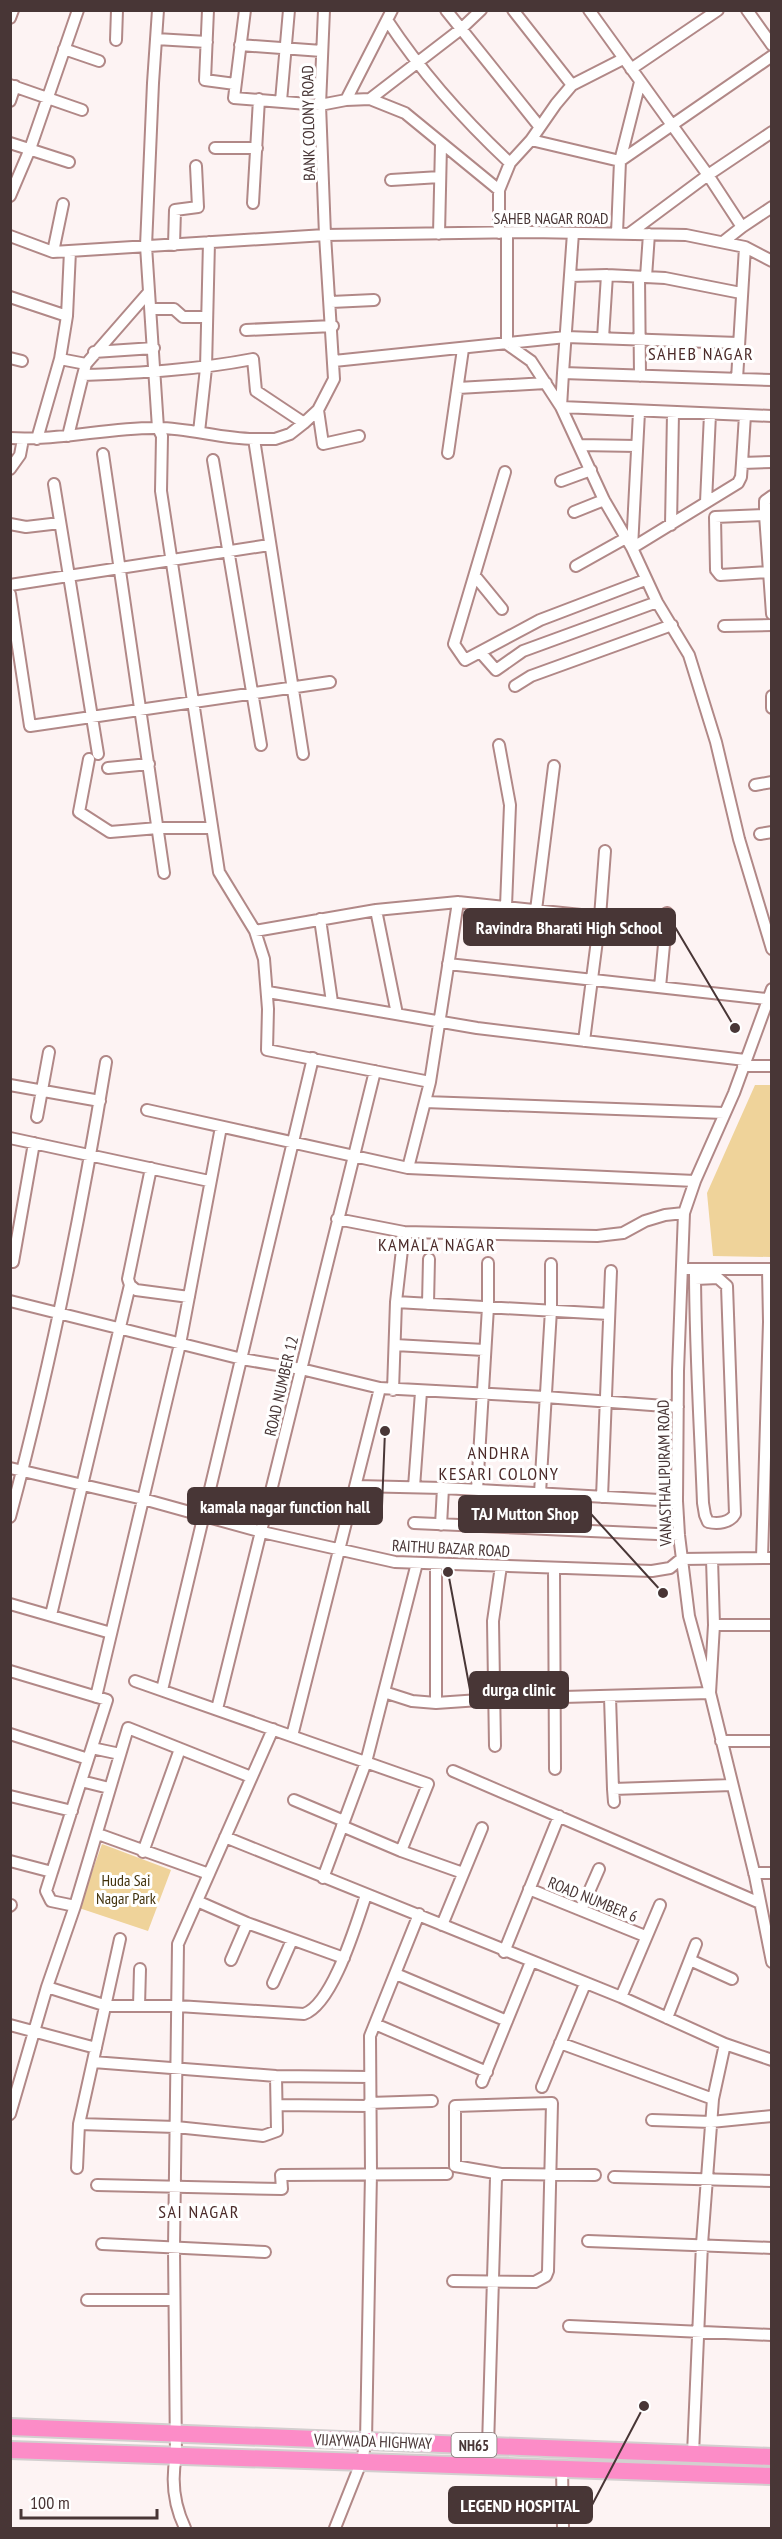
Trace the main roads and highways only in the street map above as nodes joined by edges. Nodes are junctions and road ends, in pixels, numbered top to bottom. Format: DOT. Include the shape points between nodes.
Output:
graph roads {
  1 [pos="10,2427"];
  2 [pos="10,2450"];
  3 [pos="771,2457"];
  4 [pos="771,2476"];
  1 -- 3 [label="highway, VIJAYWADA HIGHWAY / NH65"];
  2 -- 4 [label="highway, VIJAYWADA HIGHWAY / NH65"];
}
